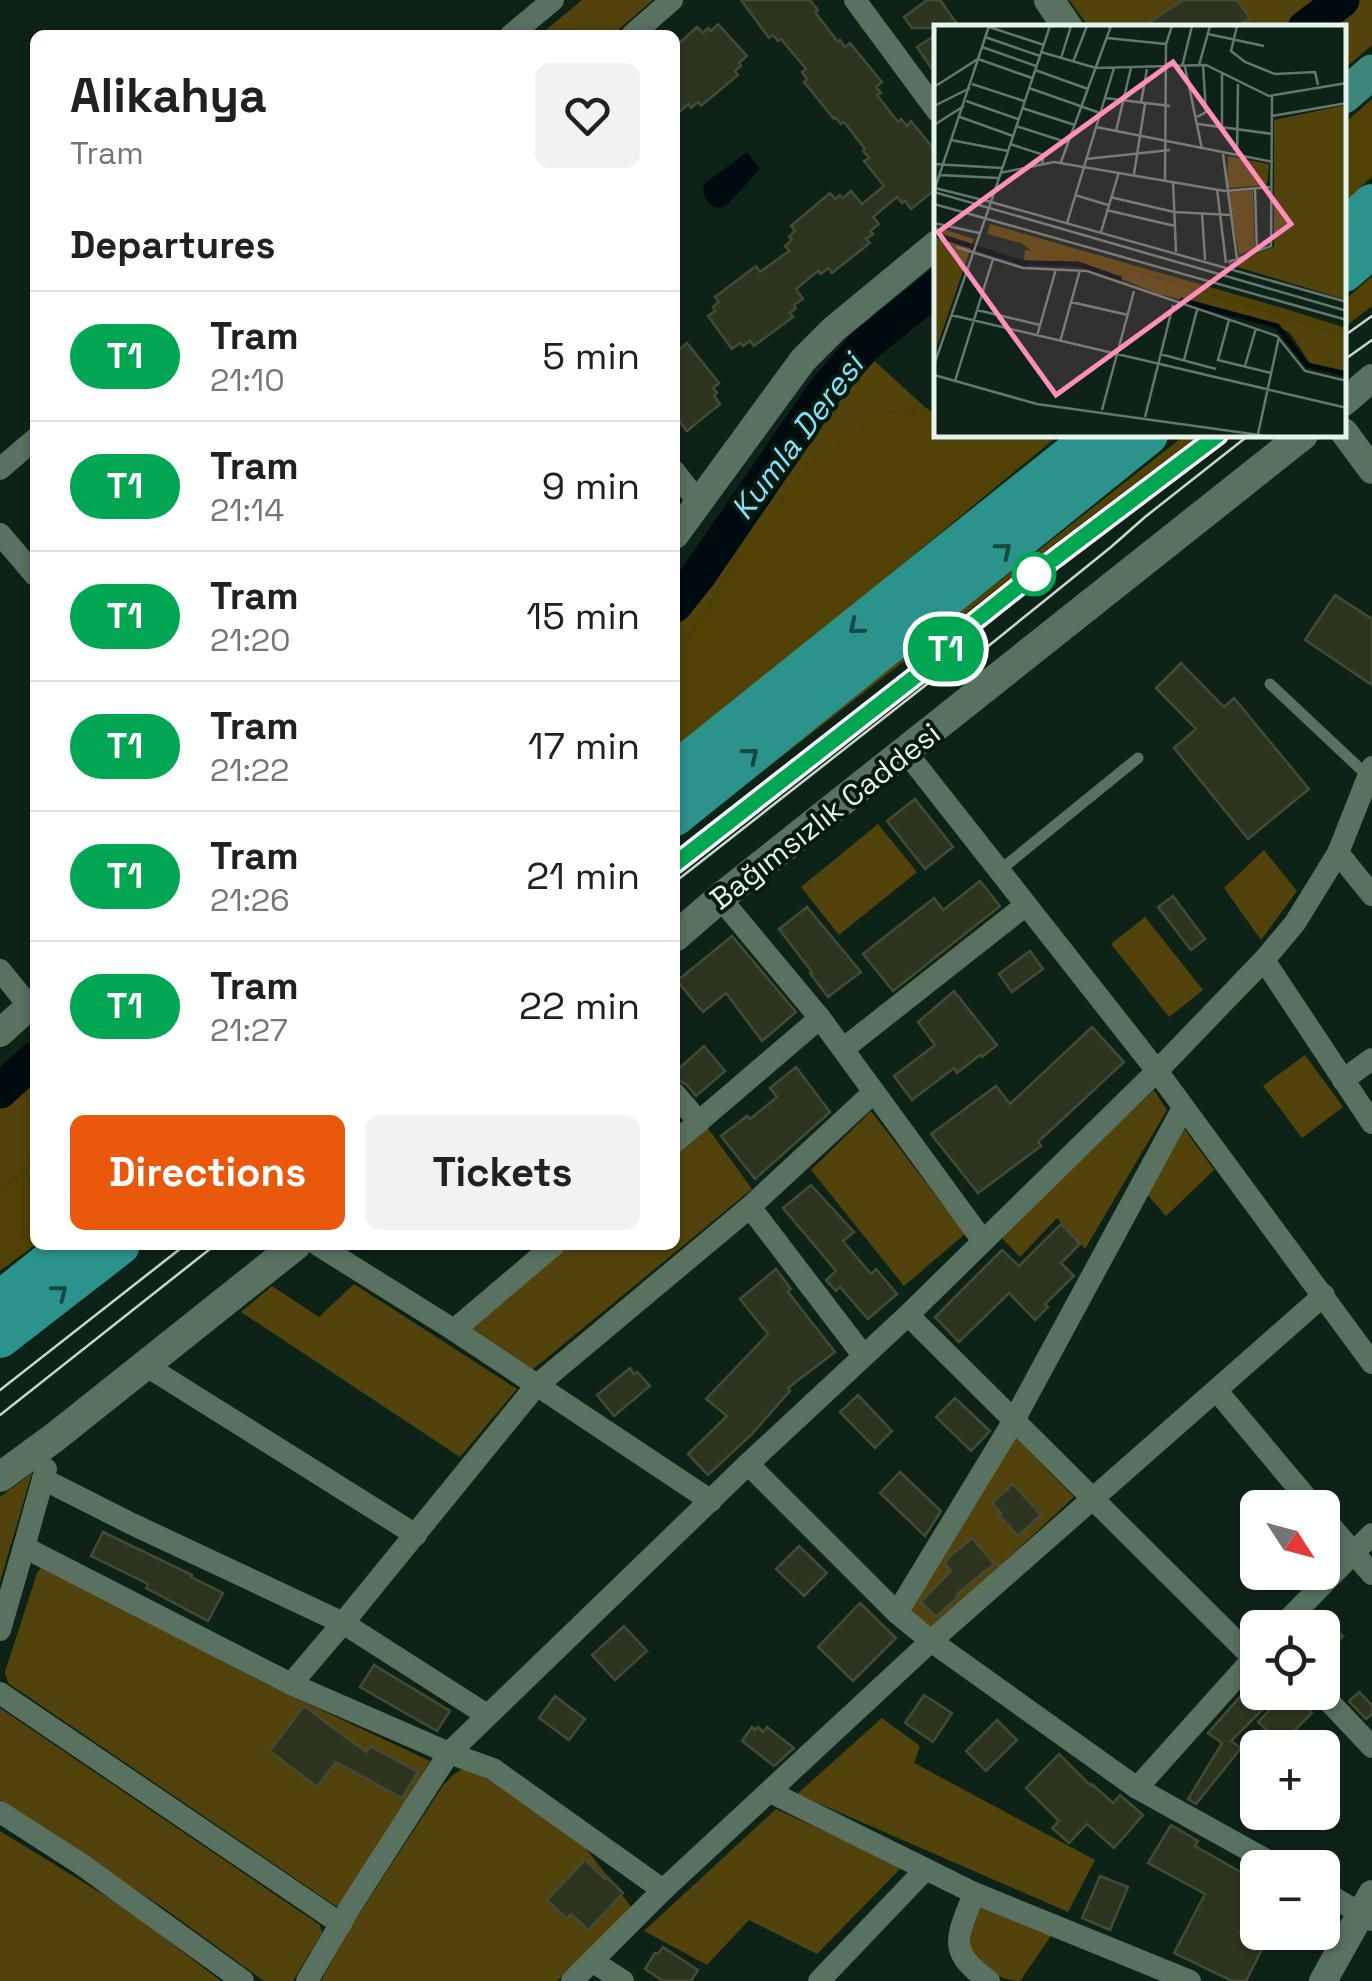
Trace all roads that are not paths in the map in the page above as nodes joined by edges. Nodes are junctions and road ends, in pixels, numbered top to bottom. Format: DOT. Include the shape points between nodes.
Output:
graph roads {
  1 [pos="553,0"];
  2 [pos="672,0"];
  3 [pos="855,0"];
  4 [pos="1050,0"];
  5 [pos="1066,25"];
  6 [pos="518,30"];
  7 [pos="638,30"];
  8 [pos="1372,72"];
  9 [pos="1347,93"];
  10 [pos="934,107"];
  11 [pos="1372,204"];
  12 [pos="1347,226"];
  13 [pos="934,246"];
  14 [pos="1372,248"];
  15 [pos="1347,269"];
  16 [pos="1372,378"];
  17 [pos="1347,399"];
  18 [pos="1347,436"];
  19 [pos="1092,438"];
  20 [pos="1144,438"];
  21 [pos="1299,438"];
  22 [pos="30,443"];
  23 [pos="0,469"];
  24 [pos="1372,470"];
  25 [pos="680,478"];
  26 [pos="699,503"];
  27 [pos="680,529"];
  28 [pos="0,534"];
  29 [pos="30,569"];
  30 [pos="1270,684"];
  31 [pos="906,752"];
  32 [pos="1138,758"];
  33 [pos="680,768"];
  34 [pos="1370,772"];
  35 [pos="680,812"];
  36 [pos="1338,853"];
  37 [pos="999,871"];
  38 [pos="1372,895"];
  39 [pos="720,898"];
  40 [pos="1026,906"];
  41 [pos="680,932"];
  42 [pos="1264,960"];
  43 [pos="0,970"];
  44 [pos="30,1002"];
  45 [pos="30,1006"];
  46 [pos="820,1018"];
  47 [pos="0,1033"];
  48 [pos="843,1049"];
  49 [pos="1372,1059"];
  50 [pos="1158,1072"];
  51 [pos="1343,1080"];
  52 [pos="874,1092"];
  53 [pos="680,1100"];
  54 [pos="1183,1108"];
  55 [pos="699,1122"];
  56 [pos="1372,1123"];
  57 [pos="680,1138"];
  58 [pos="750,1208"];
  59 [pos="983,1241"];
  60 [pos="64,1250"];
  61 [pos="114,1250"];
  62 [pos="290,1250"];
  63 [pos="326,1250"];
  64 [pos="548,1250"];
  65 [pos="1324,1295"];
  66 [pos="0,1300"];
  67 [pos="908,1315"];
  68 [pos="454,1330"];
  69 [pos="0,1338"];
  70 [pos="863,1356"];
  71 [pos="1372,1362"];
  72 [pos="145,1365"];
  73 [pos="536,1386"];
  74 [pos="1218,1391"];
  75 [pos="1013,1422"];
  76 [pos="55,1436"];
  77 [pos="748,1464"];
  78 [pos="0,1477"];
  79 [pos="43,1479"];
  80 [pos="1300,1490"];
  81 [pos="1093,1498"];
  82 [pos="711,1501"];
  83 [pos="1372,1534"];
  84 [pos="416,1535"];
  85 [pos="1340,1537"];
  86 [pos="24,1547"];
  87 [pos="1353,1553"];
  88 [pos="1372,1574"];
  89 [pos="1298,1610"];
  90 [pos="898,1613"];
  91 [pos="343,1623"];
  92 [pos="0,1630"];
  93 [pos="1240,1640"];
  94 [pos="931,1641"];
  95 [pos="1240,1673"];
  96 [pos="291,1684"];
  97 [pos="0,1693"];
  98 [pos="1337,1710"];
  99 [pos="488,1715"];
  100 [pos="1372,1747"];
  101 [pos="449,1753"];
  102 [pos="1138,1788"];
  103 [pos="770,1792"];
  104 [pos="0,1812"];
  105 [pos="1249,1850"];
  106 [pos="926,1870"];
  107 [pos="664,1890"];
  108 [pos="974,1893"];
  109 [pos="1340,1898"];
  110 [pos="1368,1909"];
  111 [pos="340,1924"];
  112 [pos="592,1961"];
  113 [pos="243,1981"];
  114 [pos="307,1981"];
  115 [pos="572,1981"];
  116 [pos="624,1981"];
  117 [pos="819,1981"];
  118 [pos="988,1981"];
  119 [pos="1190,1981"];
  120 [pos="1323,1981"];
  1 -- 6 [label="street"];
  2 -- 7 [label="street"];
  3 -- 10 [label="street"];
  4 -- 5 [label="main road"];
  8 -- 9 [label="main road"];
  11 -- 12 [label="highway"];
  13 -- 26 [label="street" via="804,360"];
  14 -- 15 [label="highway"];
  16 -- 17 [label="street"];
  18 -- 24 [label="street"];
  19 -- 33 [label="highway, one-way"];
  35 -- 20 [label="highway, one-way"];
  21 -- 31 [label="main road, Bağımsızlık Caddesi"];
  22 -- 23 [label="street"];
  25 -- 26 [label="street"];
  26 -- 27 [label="street"];
  28 -- 29 [label="street"];
  30 -- 34 [label="lane"];
  31 -- 37 [label="street"];
  31 -- 39 [label="main road, Bağımsızlık Caddesi"];
  32 -- 37 [label="lane"];
  34 -- 36 [label="street"];
  36 -- 38 [label="street"];
  36 -- 42 [label="street" via="1295,924"];
  37 -- 40 [label="street"];
  39 -- 41 [label="main road, Bağımsızlık Caddesi"];
  39 -- 46 [label="street"];
  40 -- 48 [label="street"];
  40 -- 50 [label="street"];
  42 -- 50 [label="street"];
  42 -- 51 [label="street"];
  43 -- 44 [label="street"];
  45 -- 47 [label="street"];
  46 -- 48 [label="street"];
  46 -- 55 [label="street"];
  48 -- 52 [label="street"];
  49 -- 51 [label="street"];
  50 -- 54 [label="street"];
  50 -- 59 [label="street"];
  51 -- 56 [label="street"];
  52 -- 58 [label="street"];
  52 -- 59 [label="street"];
  53 -- 55 [label="street"];
  54 -- 65 [label="street"];
  54 -- 75 [label="street"];
  55 -- 57 [label="street"];
  58 -- 70 [label="street"];
  58 -- 73 [label="street"];
  59 -- 67 [label="street"];
  60 -- 66 [label="highway"];
  69 -- 61 [label="highway, one-way"];
  62 -- 72 [label="main road"];
  63 -- 68 [label="street"];
  64 -- 68 [label="street"];
  65 -- 71 [label="street"];
  65 -- 74 [label="street"];
  67 -- 70 [label="street"];
  67 -- 75 [label="street"];
  68 -- 73 [label="street"];
  70 -- 77 [label="street"];
  72 -- 76 [label="main road"];
  72 -- 84 [label="street"];
  73 -- 82 [label="street"];
  73 -- 84 [label="street"];
  74 -- 80 [label="street"];
  74 -- 81 [label="street"];
  75 -- 81 [label="street"];
  75 -- 90 [label="street"];
  76 -- 78 [label="main road"];
  76 -- 79 [label="street"];
  77 -- 82 [label="street"];
  77 -- 90 [label="street"];
  79 -- 86 [label="street"];
  79 -- 91 [label="street"];
  81 -- 93 [label="street"];
  81 -- 94 [label="street"];
  82 -- 99 [label="street"];
  83 -- 87 [label="street"];
  84 -- 91 [label="street"];
  85 -- 87 [label="street"];
  86 -- 92 [label="street"];
  86 -- 96 [label="street"];
  87 -- 88 [label="street"];
  87 -- 89 [label="street"];
  90 -- 94 [label="street"];
  91 -- 96 [label="street"];
  91 -- 99 [label="street"];
  94 -- 102 [label="street"];
  94 -- 103 [label="street"];
  95 -- 102 [label="street"];
  96 -- 101 [label="street"];
  97 -- 111 [label="street"];
  98 -- 100 [label="street"];
  99 -- 101 [label="street"];
  101 -- 107 [label="street" via="493,1769"];
  101 -- 111 [label="street"];
  102 -- 105 [label="street"];
  103 -- 106 [label="street"];
  103 -- 107 [label="street"];
  104 -- 113 [label="street"];
  106 -- 108 [label="street"];
  106 -- 117 [label="street"];
  107 -- 112 [label="street"];
  108 -- 118 [label="street" via="960,1950 965,1963"];
  108 -- 119 [label="street"];
  109 -- 110 [label="street"];
  110 -- 120 [label="street"];
  111 -- 114 [label="street"];
  112 -- 115 [label="street"];
  112 -- 116 [label="street"];
}
